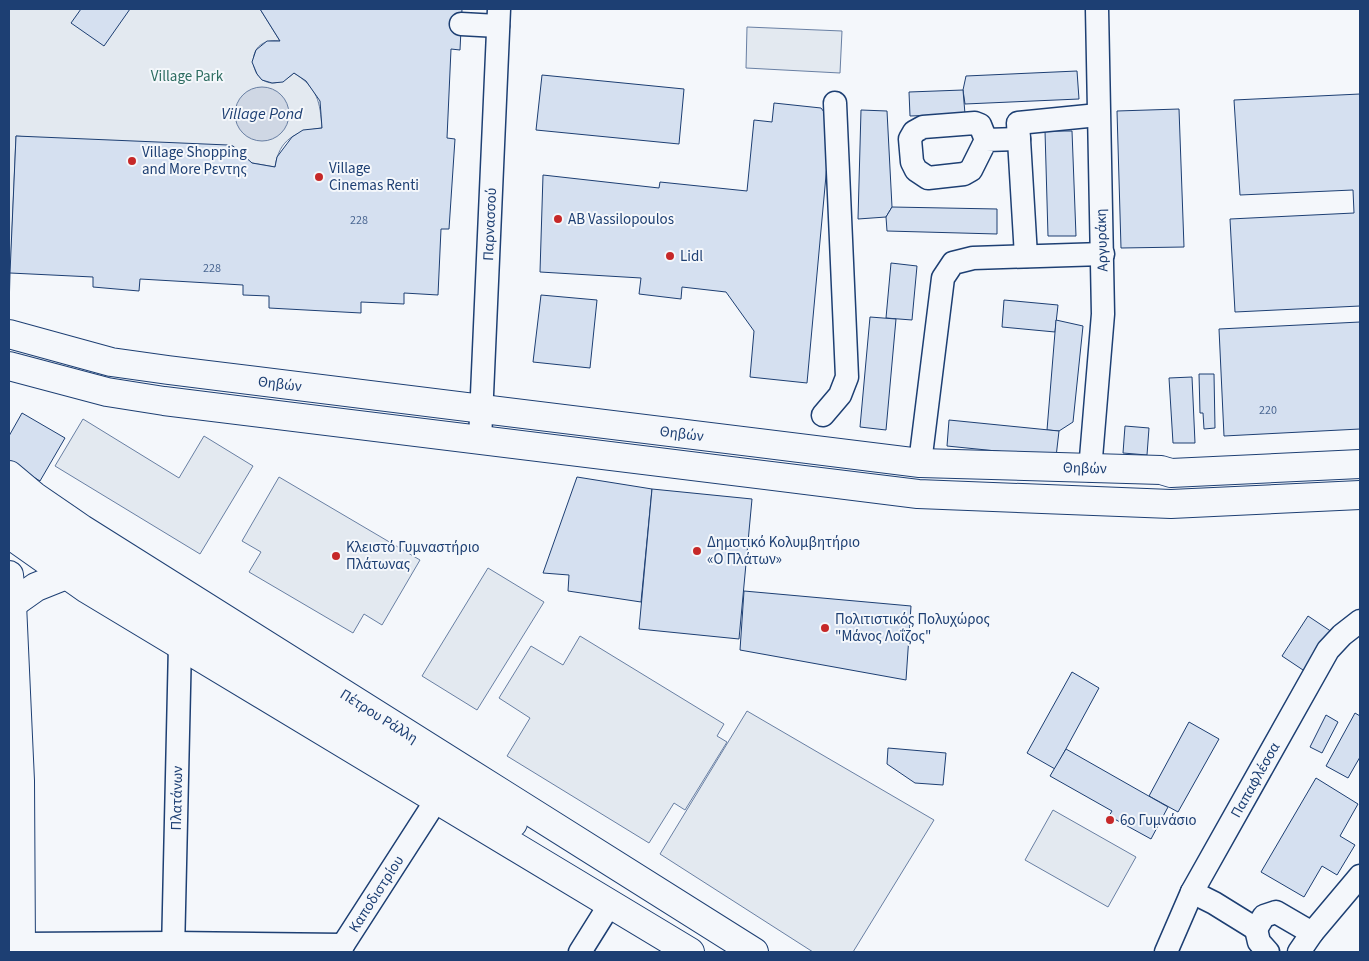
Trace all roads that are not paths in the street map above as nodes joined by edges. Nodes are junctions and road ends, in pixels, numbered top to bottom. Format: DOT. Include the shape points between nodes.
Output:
graph roads {
  1 [pos="1097,9"];
  2 [pos="499,17"];
  3 [pos="461,24"];
  4 [pos="834,103"];
  5 [pos="1098,115"];
  6 [pos="1019,139"];
  7 [pos="986,140"];
  8 [pos="1103,254"];
  9 [pos="1026,256"];
  10 [pos="9,334"];
  11 [pos="9,366"];
  12 [pos="43,377"];
  13 [pos="9,383"];
  14 [pos="481,409"];
  15 [pos="823,416"];
  16 [pos="480,440"];
  17 [pos="920,463"];
  18 [pos="1360,464"];
  19 [pos="1090,470"];
  20 [pos="9,475"];
  21 [pos="1360,495"];
  22 [pos="9,502"];
  23 [pos="9,534"];
  24 [pos="9,575"];
  25 [pos="66,575"];
  26 [pos="12,604"];
  27 [pos="1360,621"];
  28 [pos="180,645"];
  29 [pos="12,700"];
  30 [pos="436,800"];
  31 [pos="1360,876"];
  32 [pos="1192,892"];
  33 [pos="610,904"];
  34 [pos="1256,929"];
  35 [pos="1312,933"];
  36 [pos="173,947"];
  37 [pos="21,948"];
  38 [pos="349,948"];
  39 [pos="580,952"];
  40 [pos="690,952"];
  41 [pos="746,952"];
  42 [pos="754,952"];
  43 [pos="1166,952"];
  44 [pos="1268,952"];
  45 [pos="1299,952"];
  1 -- 5 [label="street, Αργυράκη"];
  2 -- 3 [label="street"];
  2 -- 14 [label="street, Παρνασσού"];
  4 -- 15 [label="street" via="847,377 840,395"];
  5 -- 6 [label="street" via="1018,123"];
  5 -- 8 [label="street, Αργυράκη"];
  6 -- 7 [label="street"];
  6 -- 9 [label="street"];
  8 -- 9 [label="street"];
  8 -- 19 [label="street, Αργυράκη" via="1104,314"];
  9 -- 17 [label="street" via="973,258 953,263 943,278"];
  10 -- 14 [label="main road, Θηβών" via="111,362"];
  11 -- 12 [label="main road, Θηβών"];
  12 -- 13 [label="main road"];
  12 -- 16 [label="main road, Θηβών" via="164,401"];
  14 -- 16 [label="street, Παρνασσού"];
  14 -- 17 [label="main road, Θηβών"];
  16 -- 21 [label="main road, Θηβών" via="918,494 1171,504"];
  17 -- 19 [label="main road, Θηβών"];
  18 -- 19 [label="main road, Θηβών" via="1171,473 1161,470"];
  20 -- 42 [label="main road, Πέτρου Ράλλη" via="82,529"];
  22 -- 41 [label="main road, Πέτρου Ράλλη" via="106,576 620,888"];
  23 -- 25 [label="main road"];
  24 -- 26 [label="main road"];
  25 -- 26 [label="main road" via="36,586"];
  25 -- 28 [label="main road"];
  26 -- 29 [label="main road"];
  27 -- 32 [label="street, Παπαφλέσσα" via="1328,650"];
  28 -- 30 [label="main road"];
  28 -- 36 [label="street, Πλατάνων"];
  29 -- 37 [label="main road" via="20,781"];
  30 -- 33 [label="main road"];
  30 -- 38 [label="street, Καποδιστρίου"];
  31 -- 35 [label="street"];
  32 -- 34 [label="street"];
  32 -- 43 [label="street, Παπαφλέσσα"];
  33 -- 39 [label="street"];
  33 -- 40 [label="main road"];
  34 -- 35 [label="street" via="1264,916 1276,912"];
  34 -- 44 [label="street" via="1259,942"];
  35 -- 45 [label="street"];
  36 -- 37 [label="street, Καποδιστρίου"];
  36 -- 38 [label="street, Καποδιστρίου"];
}
